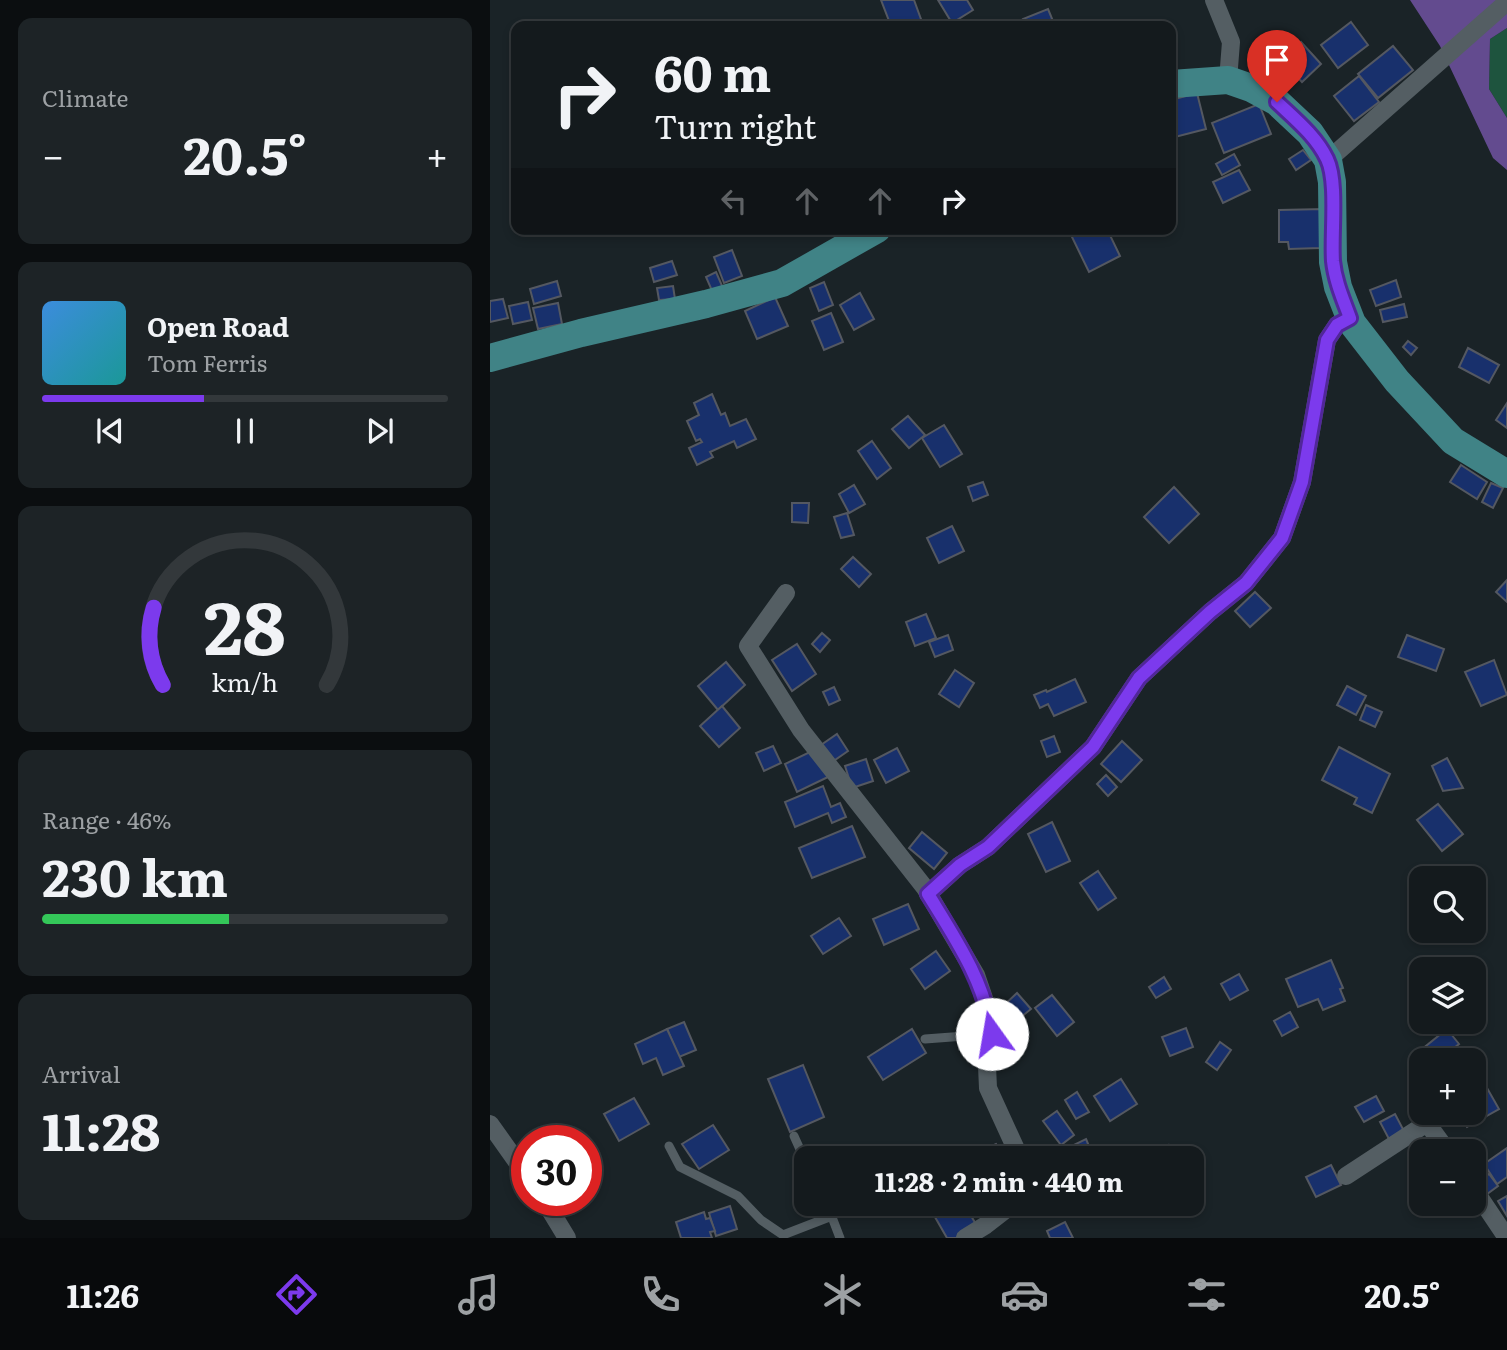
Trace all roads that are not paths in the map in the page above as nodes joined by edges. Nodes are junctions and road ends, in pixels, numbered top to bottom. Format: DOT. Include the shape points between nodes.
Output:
graph roads {
  1 [pos="1214,0"];
  2 [pos="1505,4"];
  3 [pos="1228,80"];
  4 [pos="1176,84"];
  5 [pos="1328,160"];
  6 [pos="866,235"];
  7 [pos="1350,318"];
  8 [pos="490,358"];
  9 [pos="1507,474"];
  10 [pos="786,593"];
  11 [pos="928,894"];
  12 [pos="992,1034"];
  13 [pos="925,1039"];
  14 [pos="490,1124"];
  15 [pos="794,1136"];
  16 [pos="1439,1139"];
  17 [pos="669,1146"];
  18 [pos="798,1146"];
  19 [pos="1015,1146"];
  20 [pos="511,1154"];
  21 [pos="1346,1176"];
  22 [pos="1486,1207"];
  23 [pos="554,1216"];
  24 [pos="832,1216"];
  25 [pos="998,1216"];
  26 [pos="567,1238"];
  27 [pos="840,1238"];
  28 [pos="965,1238"];
  29 [pos="1507,1238"];
  1 -- 3 [label="street" via="1231,42"];
  2 -- 5 [label="street"];
  3 -- 4 [label="main road"];
  3 -- 5 [label="main road" via="1277,102 1310,133"];
  5 -- 7 [label="main road" via="1333,262"];
  6 -- 8 [label="main road" via="782,283"];
  7 -- 9 [label="main road" via="1397,381 1453,441"];
  7 -- 11 [label="street" via="1337,325 1327,340 1302,482 1282,538 1246,583 1139,678 1093,747 988,847"];
  10 -- 11 [label="street" via="748,646 801,730"];
  11 -- 12 [label="street" via="976,975"];
  12 -- 13 [label="lane"];
  12 -- 19 [label="street" via="988,1088"];
  14 -- 20 [label="street"];
  15 -- 18 [label="lane"];
  16 -- 21 [label="street" via="1427,1123"];
  17 -- 24 [label="lane" via="680,1167 738,1196 783,1236"];
  22 -- 29 [label="street"];
  23 -- 26 [label="street"];
  24 -- 27 [label="lane"];
  25 -- 28 [label="street"];
}
